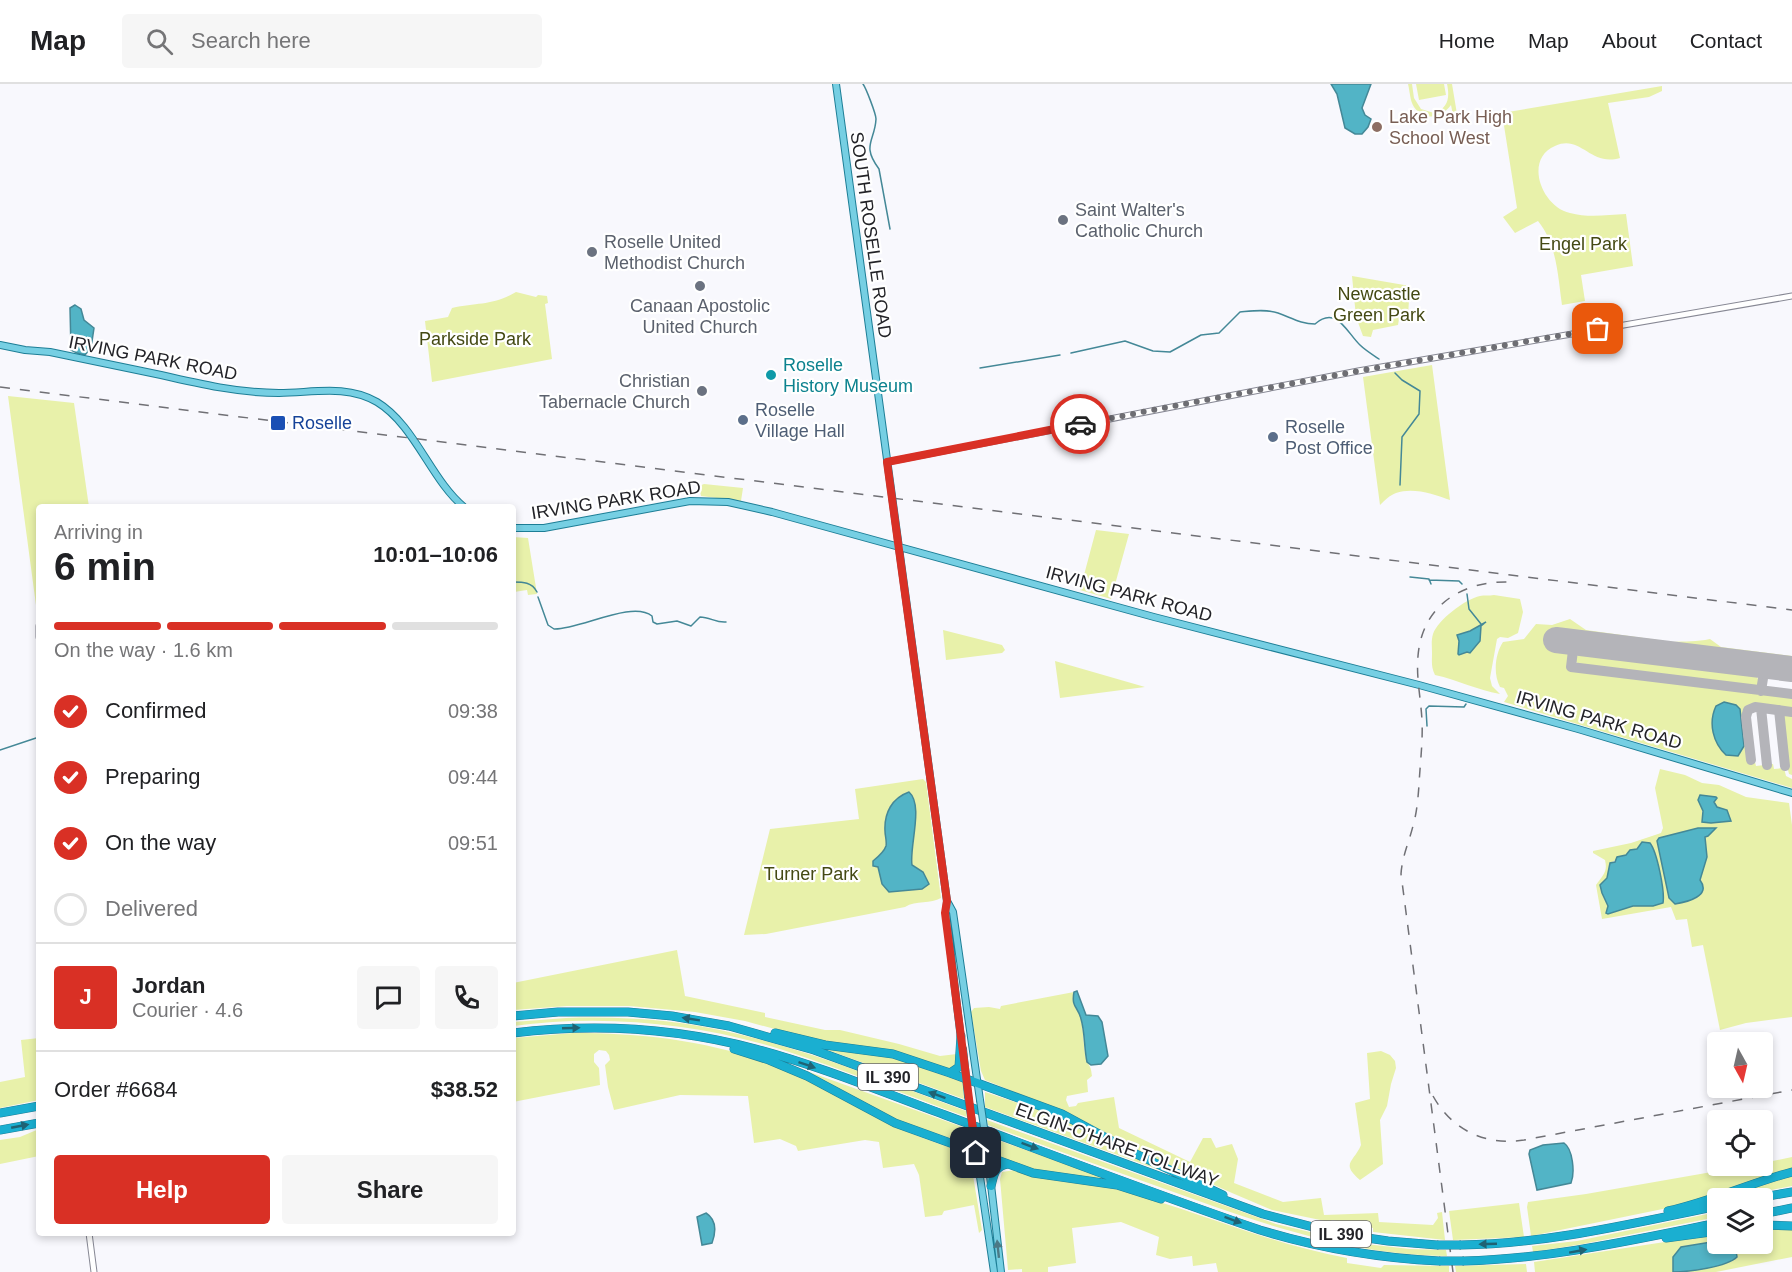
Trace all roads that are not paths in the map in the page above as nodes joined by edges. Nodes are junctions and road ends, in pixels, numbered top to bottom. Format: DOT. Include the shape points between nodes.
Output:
graph roads {
  1 [pos="836,84"];
  2 [pos="1792,296"];
  3 [pos="0,345"];
  4 [pos="887,462"];
  5 [pos="461,504"];
  6 [pos="516,528"];
  7 [pos="898,546"];
  8 [pos="1792,793"];
  9 [pos="947,901"];
  10 [pos="516,1016"];
  11 [pos="729,1026"];
  12 [pos="516,1033"];
  13 [pos="961,1036"];
  14 [pos="711,1039"];
  15 [pos="950,1073"];
  16 [pos="966,1080"];
  17 [pos="978,1083"];
  18 [pos="36,1107"];
  19 [pos="0,1113"];
  20 [pos="36,1124"];
  21 [pos="0,1130"];
  22 [pos="976,1153"];
  23 [pos="988,1157"];
  24 [pos="1006,1164"];
  25 [pos="1792,1172"];
  26 [pos="991,1186"];
  27 [pos="1792,1192"];
  28 [pos="1773,1195"];
  29 [pos="1248,1208"];
  30 [pos="1707,1208"];
  31 [pos="1792,1208"];
  32 [pos="1203,1209"];
  33 [pos="1773,1212"];
  34 [pos="1707,1225"];
  35 [pos="1773,1225"];
  36 [pos="1792,1226"];
  37 [pos="1595,1231"];
  38 [pos="1707,1232"];
  39 [pos="89,1236"];
  40 [pos="1614,1244"];
  41 [pos="94,1272"];
  42 [pos="994,1272"];
  43 [pos="1001,1272"];
  1 -- 4 [label="main road, SOUTH ROSELLE ROAD"];
  2 -- 4 [label="street" via="1358,371"];
  3 -- 5 [label="main road, IRVING PARK ROAD" via="245,392 351,391 378,403 399,422"];
  4 -- 7 [label="main road, SOUTH ROSELLE ROAD"];
  6 -- 7 [label="main road, IRVING PARK ROAD" via="544,528 690,501 711,501 772,512"];
  7 -- 8 [label="main road, IRVING PARK ROAD" via="1419,685"];
  7 -- 9 [label="main road, SOUTH ROSELLE ROAD"];
  9 -- 13 [label="main road" via="945,913"];
  9 -- 17 [label="main road" via="953,912"];
  11 -- 10 [label="highway, ELGIN-O'HARE TOLLWAY / IL 390, one-way" via="628,1012"];
  11 -- 15 [label="highway" via="744,1025 815,1043 892,1054"];
  29 -- 11 [label="highway, ELGIN-O'HARE TOLLWAY / IL 390, one-way" via="814,1050"];
  12 -- 14 [label="highway, ELGIN-O'HARE TOLLWAY / IL 390, one-way" via="617,1028"];
  13 -- 15 [label="highway" via="959,1066"];
  13 -- 16 [label="main road"];
  14 -- 22 [label="highway" via="787,1067 896,1123"];
  14 -- 32 [label="highway, ELGIN-O'HARE TOLLWAY / IL 390, one-way" via="800,1063"];
  15 -- 16 [label="highway"];
  16 -- 17 [label="highway"];
  16 -- 22 [label="main road, bridge"];
  17 -- 23 [label="main road, bridge"];
  17 -- 29 [label="highway" via="1062,1114"];
  18 -- 19 [label="highway"];
  21 -- 20 [label="highway, one-way"];
  22 -- 23 [label="highway"];
  22 -- 42 [label="main road"];
  23 -- 24 [label="highway"];
  23 -- 26 [label="main road"];
  24 -- 26 [label="highway" via="995,1170"];
  24 -- 32 [label="highway" via="1045,1176 1117,1185 1190,1209"];
  25 -- 37 [label="highway" via="1701,1203"];
  43 -- 26 [label="main road, one-way"];
  27 -- 28 [label="highway"];
  37 -- 29 [label="highway, ELGIN-O'HARE TOLLWAY / IL 390, one-way, bridge" via="1515,1243 1437,1245 1340,1234"];
  30 -- 37 [label="highway, ELGIN-O'HARE TOLLWAY / IL 390"];
  31 -- 33 [label="highway"];
  32 -- 40 [label="highway, ELGIN-O'HARE TOLLWAY / IL 390, one-way, bridge" via="1324,1247 1390,1258 1464,1262 1517,1259"];
  34 -- 40 [label="highway, ELGIN-O'HARE TOLLWAY / IL 390"];
  35 -- 36 [label="highway"];
  38 -- 40 [label="highway"];
  39 -- 41 [label="street"];
}
